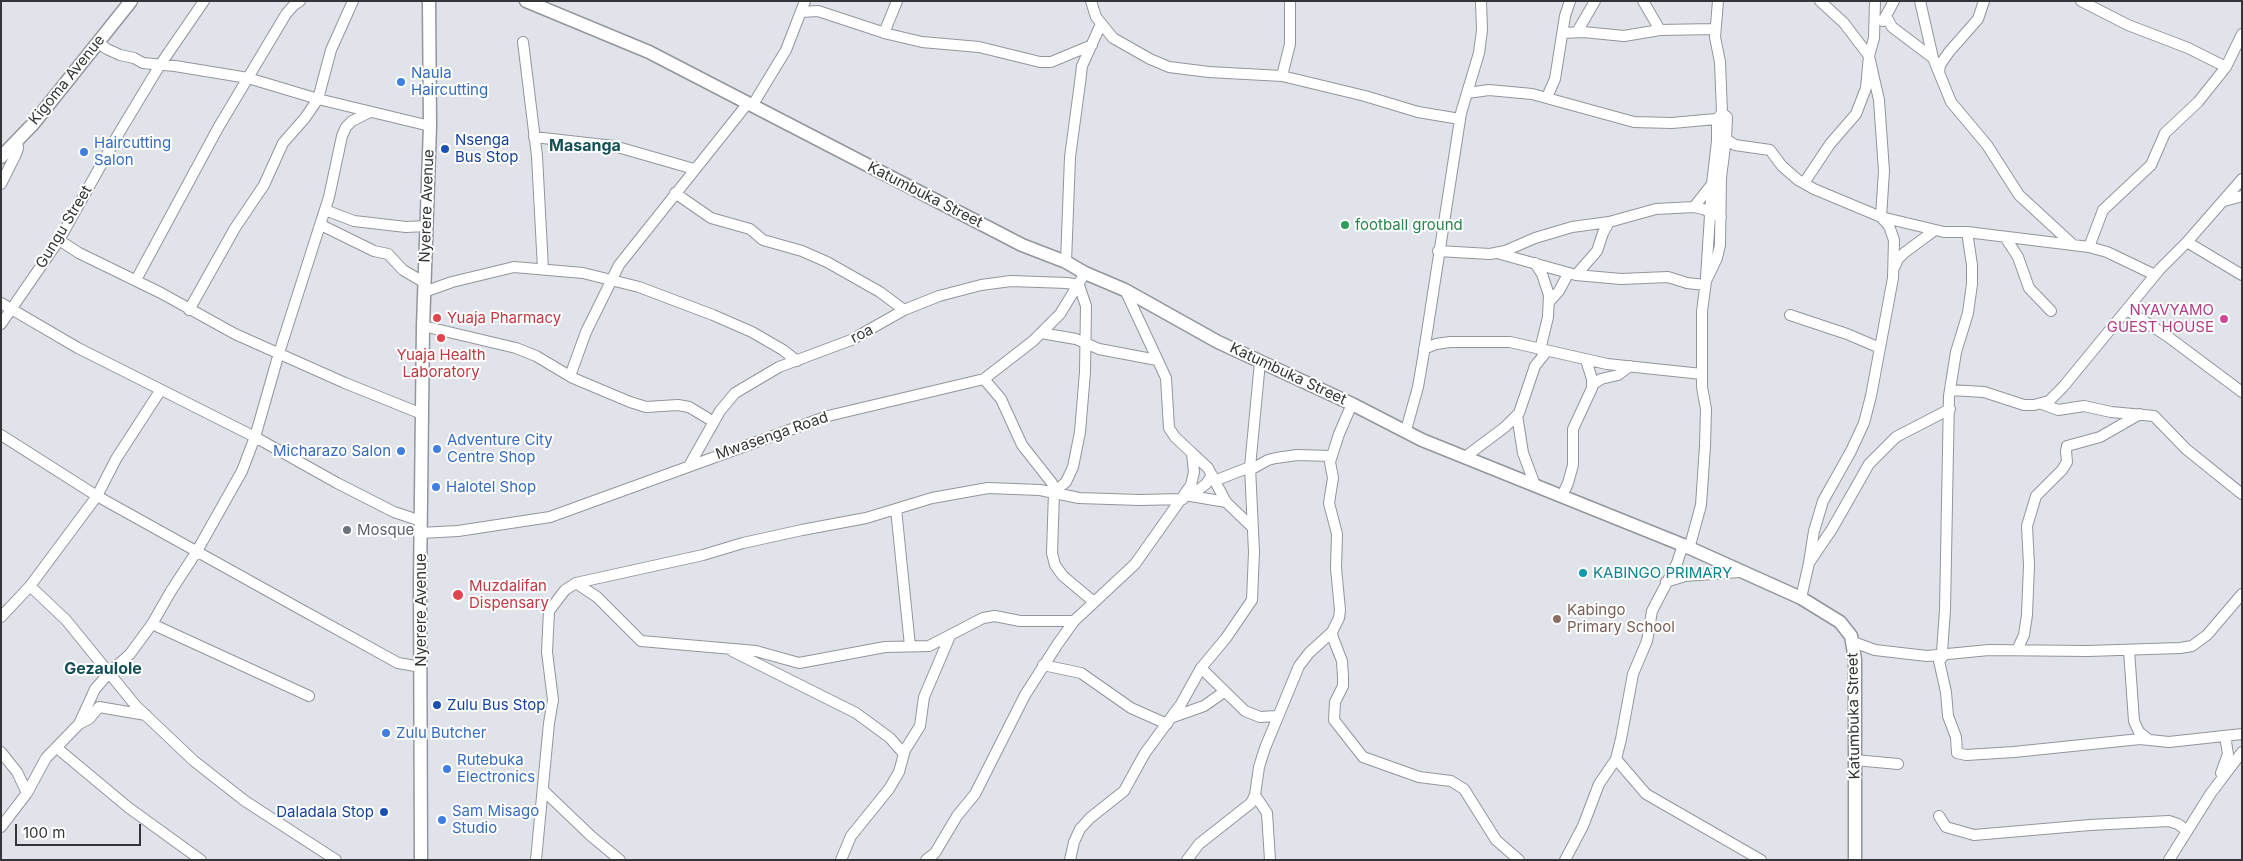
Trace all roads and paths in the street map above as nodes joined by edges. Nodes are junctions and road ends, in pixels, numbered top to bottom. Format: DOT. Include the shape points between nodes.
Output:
graph roads {
  1 [pos="131,1"];
  2 [pos="204,1"];
  3 [pos="300,1"];
  4 [pos="353,1"];
  5 [pos="428,1"];
  6 [pos="526,1"];
  7 [pos="897,1"];
  8 [pos="1091,1"];
  9 [pos="1290,1"];
  10 [pos="1482,1"];
  11 [pos="1570,1"];
  12 [pos="1595,1"];
  13 [pos="1643,1"];
  14 [pos="1718,1"];
  15 [pos="1875,1"];
  16 [pos="1894,1"];
  17 [pos="1920,1"];
  18 [pos="1984,1"];
  19 [pos="2081,1"];
  20 [pos="1822,2"];
  21 [pos="548,5"];
  22 [pos="801,6"];
  23 [pos="1886,16"];
  24 [pos="1101,24"];
  25 [pos="1714,29"];
  26 [pos="1660,30"];
  27 [pos="1577,32"];
  28 [pos="884,33"];
  29 [pos="1563,33"];
  30 [pos="2242,34"];
  31 [pos="1874,38"];
  32 [pos="98,42"];
  33 [pos="523,42"];
  34 [pos="1092,45"];
  35 [pos="1869,56"];
  36 [pos="1932,58"];
  37 [pos="160,66"];
  38 [pos="2226,67"];
  39 [pos="1939,73"];
  40 [pos="1282,76"];
  41 [pos="248,78"];
  42 [pos="1468,93"];
  43 [pos="1547,97"];
  44 [pos="318,99"];
  45 [pos="750,105"];
  46 [pos="370,112"];
  47 [pos="1719,116"];
  48 [pos="1460,119"];
  49 [pos="430,126"];
  50 [pos="534,137"];
  51 [pos="1726,139"];
  52 [pos="17,141"];
  53 [pos="1,156"];
  54 [pos="694,169"];
  55 [pos="2242,179"];
  56 [pos="1804,183"];
  57 [pos="1,184"];
  58 [pos="1712,184"];
  59 [pos="675,193"];
  60 [pos="2242,196"];
  61 [pos="2223,202"];
  62 [pos="1694,207"];
  63 [pos="325,210"];
  64 [pos="1710,212"];
  65 [pos="1721,217"];
  66 [pos="1882,217"];
  67 [pos="1609,222"];
  68 [pos="321,226"];
  69 [pos="427,226"];
  70 [pos="1935,230"];
  71 [pos="1967,232"];
  72 [pos="2005,237"];
  73 [pos="59,240"];
  74 [pos="2187,242"];
  75 [pos="2071,243"];
  76 [pos="2089,247"];
  77 [pos="1438,251"];
  78 [pos="1496,253"];
  79 [pos="1066,262"];
  80 [pos="1535,263"];
  81 [pos="543,269"];
  82 [pos="1893,271"];
  83 [pos="1085,273"];
  84 [pos="1572,275"];
  85 [pos="2155,275"];
  86 [pos="2242,275"];
  87 [pos="612,279"];
  88 [pos="136,280"];
  89 [pos="1706,283"];
  90 [pos="1079,285"];
  91 [pos="424,288"];
  92 [pos="1125,290"];
  93 [pos="1549,302"];
  94 [pos="1,304"];
  95 [pos="11,309"];
  96 [pos="189,310"];
  97 [pos="904,310"];
  98 [pos="2127,310"];
  99 [pos="2051,311"];
  100 [pos="1790,315"];
  101 [pos="1,324"];
  102 [pos="423,326"];
  103 [pos="1041,333"];
  104 [pos="1086,343"];
  105 [pos="1880,348"];
  106 [pos="1424,349"];
  107 [pos="1544,350"];
  108 [pos="279,353"];
  109 [pos="1157,360"];
  110 [pos="1586,360"];
  111 [pos="797,361"];
  112 [pos="1260,362"];
  113 [pos="1630,366"];
  114 [pos="1702,374"];
  115 [pos="570,376"];
  116 [pos="984,379"];
  117 [pos="1592,385"];
  118 [pos="1950,390"];
  119 [pos="160,391"];
  120 [pos="2242,392"];
  121 [pos="1352,404"];
  122 [pos="2042,404"];
  123 [pos="1950,409"];
  124 [pos="422,414"];
  125 [pos="2140,414"];
  126 [pos="1517,415"];
  127 [pos="714,422"];
  128 [pos="1406,430"];
  129 [pos="1,435"];
  130 [pos="255,437"];
  131 [pos="1192,453"];
  132 [pos="1331,456"];
  133 [pos="1465,457"];
  134 [pos="689,466"];
  135 [pos="1250,469"];
  136 [pos="1213,478"];
  137 [pos="1535,485"];
  138 [pos="1054,492"];
  139 [pos="2242,494"];
  140 [pos="97,496"];
  141 [pos="1562,496"];
  142 [pos="1186,497"];
  143 [pos="1226,502"];
  144 [pos="896,509"];
  145 [pos="420,527"];
  146 [pos="1253,528"];
  147 [pos="1686,547"];
  148 [pos="197,551"];
  149 [pos="1809,563"];
  150 [pos="1739,572"];
  151 [pos="1666,582"];
  152 [pos="576,583"];
  153 [pos="30,586"];
  154 [pos="2242,594"];
  155 [pos="1801,598"];
  156 [pos="1094,602"];
  157 [pos="1,617"];
  158 [pos="1074,621"];
  159 [pos="152,624"];
  160 [pos="1332,632"];
  161 [pos="951,635"];
  162 [pos="1853,642"];
  163 [pos="910,646"];
  164 [pos="729,650"];
  165 [pos="2017,650"];
  166 [pos="2129,650"];
  167 [pos="1945,654"];
  168 [pos="1043,665"];
  169 [pos="421,667"];
  170 [pos="1201,668"];
  171 [pos="110,672"];
  172 [pos="1224,692"];
  173 [pos="309,696"];
  174 [pos="146,715"];
  175 [pos="1276,716"];
  176 [pos="1170,721"];
  177 [pos="78,724"];
  178 [pos="2242,734"];
  179 [pos="2225,736"];
  180 [pos="2149,740"];
  181 [pos="57,748"];
  182 [pos="1,752"];
  183 [pos="2242,752"];
  184 [pos="904,754"];
  185 [pos="1616,759"];
  186 [pos="1855,760"];
  187 [pos="1898,764"];
  188 [pos="544,790"];
  189 [pos="27,793"];
  190 [pos="2211,793"];
  191 [pos="1255,795"];
  192 [pos="1939,816"];
  193 [pos="1,827"];
  194 [pos="2187,831"];
  195 [pos="201,860"];
  196 [pos="336,860"];
  197 [pos="421,860"];
  198 [pos="536,860"];
  199 [pos="620,860"];
  200 [pos="841,860"];
  201 [pos="926,860"];
  202 [pos="1070,860"];
  203 [pos="1187,860"];
  204 [pos="1270,860"];
  205 [pos="1519,860"];
  206 [pos="1565,860"];
  207 [pos="1749,860"];
  208 [pos="1761,860"];
  209 [pos="1855,860"];
  210 [pos="2169,860"];
  1 -- 32 [label="main road, Kigoma Avenue"];
  2 -- 37 [label="street, Gungu Street"];
  3 -- 41 [label="street" via="286,14"];
  4 -- 44 [label="street" via="331,50"];
  5 -- 49 [label="main road, Nyerere Avenue"];
  6 -- 21 [label="main road, Katumbuka Street"];
  7 -- 28 [label="street"];
  8 -- 24 [label="street"];
  9 -- 40 [label="street" via="1290,44"];
  10 -- 42 [label="street" via="1479,53"];
  11 -- 29 [label="street"];
  12 -- 27 [label="street"];
  13 -- 26 [label="street"];
  14 -- 25 [label="street"];
  15 -- 31 [label="street"];
  16 -- 23 [label="street"];
  17 -- 36 [label="street"];
  18 -- 39 [label="street" via="1978,19 1949,52 1940,65"];
  19 -- 38 [label="street"];
  20 -- 35 [label="street" via="1844,23"];
  21 -- 45 [label="main road, Katumbuka Street"];
  22 -- 28 [label="street"];
  22 -- 45 [label="street" via="786,50"];
  23 -- 31 [label="street"];
  23 -- 36 [label="street" via="1892,26"];
  24 -- 34 [label="street"];
  24 -- 40 [label="street" via="1113,38 1169,67"];
  25 -- 26 [label="street"];
  25 -- 47 [label="street" via="1720,62"];
  26 -- 27 [label="street" via="1624,36"];
  27 -- 29 [label="street"];
  28 -- 34 [label="street" via="922,42 979,47 1040,62 1050,62"];
  29 -- 43 [label="street" via="1555,79"];
  30 -- 38 [label="street"];
  31 -- 35 [label="street"];
  32 -- 37 [label="street" via="120,55"];
  32 -- 52 [label="main road, Kigoma Avenue"];
  33 -- 50 [label="street"];
  34 -- 79 [label="street" via="1082,66 1070,157"];
  35 -- 56 [label="street" via="1866,88 1856,114 1830,144"];
  35 -- 66 [label="street" via="1879,100 1884,171"];
  36 -- 39 [label="street"];
  37 -- 41 [label="street"];
  37 -- 73 [label="street, Gungu Street"];
  38 -- 76 [label="street" via="2198,102 2165,133 2148,168 2104,210"];
  39 -- 75 [label="street" via="1951,102 1987,145 2019,195"];
  40 -- 48 [label="street" via="1418,112"];
  41 -- 44 [label="street"];
  41 -- 88 [label="street"];
  42 -- 43 [label="street" via="1489,90"];
  42 -- 48 [label="street"];
  43 -- 47 [label="street" via="1634,122 1672,123"];
  44 -- 46 [label="street"];
  44 -- 96 [label="street" via="283,143 264,185 235,228"];
  45 -- 54 [label="street"];
  45 -- 79 [label="main road, Katumbuka Street" via="1022,245"];
  46 -- 49 [label="street"];
  46 -- 63 [label="street" via="346,127"];
  47 -- 51 [label="street" via="1727,117"];
  47 -- 58 [label="street"];
  48 -- 77 [label="street"];
  49 -- 69 [label="main road, Nyerere Avenue"];
  50 -- 54 [label="street" via="614,146"];
  50 -- 81 [label="street"];
  51 -- 56 [label="street" via="1735,145 1770,150 1782,166"];
  51 -- 65 [label="street" via="1721,177"];
  52 -- 53 [label="main road, Kigoma Avenue"];
  52 -- 57 [label="street" via="16,154"];
  54 -- 59 [label="street"];
  55 -- 61 [label="street"];
  56 -- 66 [label="street"];
  58 -- 62 [label="street"];
  58 -- 64 [label="street"];
  59 -- 87 [label="street" via="629,251"];
  59 -- 97 [label="street" via="711,218 750,229 762,240 827,262 880,292"];
  60 -- 61 [label="street"];
  61 -- 74 [label="street"];
  62 -- 64 [label="street"];
  62 -- 67 [label="street" via="1656,209"];
  63 -- 68 [label="street"];
  63 -- 69 [label="street" via="354,221 396,227"];
  64 -- 65 [label="street"];
  64 -- 89 [label="street"];
  65 -- 89 [label="street" via="1717,258"];
  66 -- 70 [label="street"];
  66 -- 82 [label="street" via="1894,240"];
  67 -- 78 [label="street" via="1572,227"];
  67 -- 84 [label="street" via="1596,251"];
  68 -- 91 [label="street" via="374,251 388,254"];
  68 -- 108 [label="street"];
  69 -- 91 [label="main road, Nyerere Avenue"];
  70 -- 71 [label="street"];
  70 -- 82 [label="street" via="1904,253"];
  71 -- 72 [label="street"];
  71 -- 118 [label="street" via="1972,284"];
  72 -- 75 [label="street"];
  72 -- 99 [label="street" via="2018,258 2029,288"];
  73 -- 88 [label="street"];
  73 -- 95 [label="street, Gungu Street"];
  74 -- 85 [label="street"];
  74 -- 86 [label="street"];
  75 -- 76 [label="street"];
  76 -- 85 [label="street"];
  77 -- 78 [label="street"];
  77 -- 106 [label="street"];
  78 -- 80 [label="street"];
  79 -- 83 [label="main road, Katumbuka Street"];
  80 -- 84 [label="street"];
  80 -- 93 [label="street" via="1546,285"];
  81 -- 87 [label="street"];
  81 -- 91 [label="street" via="514,267"];
  82 -- 105 [label="street"];
  83 -- 90 [label="street, Mwasenga Road"];
  83 -- 92 [label="main road, Katumbuka Street"];
  84 -- 89 [label="street" via="1621,279 1668,277 1687,283"];
  84 -- 93 [label="street"];
  85 -- 98 [label="street"];
  87 -- 111 [label="street" via="673,298 752,332"];
  87 -- 115 [label="street" via="586,332"];
  88 -- 96 [label="street"];
  89 -- 114 [label="street" via="1702,311"];
  90 -- 97 [label="street, roa" via="1011,281 981,285 939,296"];
  90 -- 103 [label="street, Mwasenga Road" via="1060,314"];
  90 -- 104 [label="street" via="1086,306"];
  91 -- 102 [label="main road, Nyerere Avenue"];
  92 -- 109 [label="street"];
  92 -- 112 [label="main road, Katumbuka Street"];
  93 -- 107 [label="street"];
  94 -- 95 [label="street"];
  95 -- 101 [label="street, Gungu Street"];
  95 -- 119 [label="street"];
  96 -- 108 [label="street"];
  97 -- 111 [label="street, roa" via="851,340"];
  98 -- 120 [label="street"];
  98 -- 122 [label="street" via="2063,387"];
  100 -- 105 [label="street"];
  102 -- 115 [label="street" via="516,348"];
  102 -- 124 [label="main road, Nyerere Avenue"];
  103 -- 104 [label="street"];
  103 -- 116 [label="street, Mwasenga Road"];
  104 -- 109 [label="street" via="1098,349"];
  104 -- 138 [label="street" via="1080,432 1073,468 1066,482"];
  105 -- 149 [label="street" via="1864,423 1823,501"];
  106 -- 107 [label="street" via="1436,344 1469,341 1510,342"];
  106 -- 128 [label="street"];
  107 -- 110 [label="street"];
  107 -- 126 [label="street" via="1529,379 1523,405"];
  108 -- 124 [label="street"];
  108 -- 130 [label="street"];
  109 -- 131 [label="street" via="1166,378 1169,428"];
  110 -- 113 [label="street"];
  110 -- 117 [label="street"];
  111 -- 127 [label="street, roa" via="735,393"];
  112 -- 121 [label="main road, Katumbuka Street"];
  112 -- 135 [label="street"];
  113 -- 114 [label="street"];
  113 -- 117 [label="street" via="1618,375"];
  114 -- 147 [label="street" via="1706,410 1701,506"];
  115 -- 127 [label="street" via="646,407 689,407"];
  116 -- 134 [label="street, Mwasenga Road" via="828,416"];
  116 -- 138 [label="street" via="1001,400 1022,445 1050,479"];
  117 -- 141 [label="street" via="1572,429 1573,465"];
  118 -- 122 [label="street" via="1984,392 2024,405"];
  118 -- 123 [label="street"];
  119 -- 130 [label="street"];
  119 -- 140 [label="street" via="116,459"];
  121 -- 128 [label="main road, Katumbuka Street"];
  121 -- 132 [label="street"];
  122 -- 125 [label="street" via="2058,410 2084,406 2121,414"];
  123 -- 149 [label="street" via="1914,426 1879,452"];
  123 -- 167 [label="street" via="1942,652"];
  124 -- 145 [label="main road, Nyerere Avenue"];
  125 -- 139 [label="street" via="2154,416 2186,449"];
  125 -- 165 [label="street" via="2100,437 2068,446 2067,462 2062,470 2036,496 2027,526 2027,614 2024,635"];
  126 -- 133 [label="street"];
  126 -- 137 [label="street" via="1523,453"];
  127 -- 134 [label="street, roa"];
  128 -- 133 [label="main road, Katumbuka Street"];
  129 -- 140 [label="street"];
  130 -- 145 [label="street"];
  130 -- 148 [label="street" via="242,471"];
  131 -- 136 [label="street" via="1208,468"];
  131 -- 142 [label="street" via="1194,479"];
  132 -- 135 [label="street" via="1276,458"];
  132 -- 160 [label="street" via="1329,503 1337,534 1340,610"];
  133 -- 137 [label="main road, Katumbuka Street"];
  134 -- 145 [label="street, Mwasenga Road" via="550,517 458,531"];
  135 -- 136 [label="street"];
  135 -- 146 [label="street"];
  136 -- 142 [label="street"];
  136 -- 143 [label="street"];
  137 -- 141 [label="main road, Katumbuka Street"];
  138 -- 142 [label="street" via="1079,498 1140,500"];
  138 -- 144 [label="street" via="988,488 932,498"];
  138 -- 156 [label="street" via="1052,553 1055,565"];
  140 -- 148 [label="street"];
  140 -- 153 [label="street"];
  141 -- 147 [label="main road, Katumbuka Street"];
  142 -- 143 [label="street"];
  142 -- 156 [label="street" via="1134,564"];
  143 -- 146 [label="street"];
  144 -- 152 [label="street"];
  144 -- 163 [label="street"];
  145 -- 169 [label="main road, Nyerere Avenue"];
  146 -- 170 [label="street" via="1252,600"];
  147 -- 150 [label="main road, Katumbuka Street"];
  147 -- 151 [label="street"];
  148 -- 159 [label="street"];
  148 -- 169 [label="street" via="398,663"];
  149 -- 155 [label="street"];
  150 -- 151 [label="street" via="1685,576"];
  150 -- 155 [label="main road, Katumbuka Street"];
  151 -- 185 [label="street" via="1655,601 1647,641 1633,674"];
  152 -- 164 [label="street" via="596,597 641,641"];
  152 -- 188 [label="street" via="565,590 548,611 546,652 553,700"];
  153 -- 157 [label="street"];
  153 -- 171 [label="street" via="66,620"];
  154 -- 166 [label="street" via="2207,635 2192,646"];
  155 -- 162 [label="main road, Katumbuka Street" via="1840,622"];
  156 -- 158 [label="street"];
  158 -- 161 [label="street" via="1020,621 995,616 983,618"];
  158 -- 168 [label="street"];
  159 -- 171 [label="street" via="130,654"];
  159 -- 173 [label="street"];
  160 -- 175 [label="street" via="1309,652 1299,666"];
  160 -- 205 [label="street" via="1342,661 1343,677 1334,718 1360,754 1419,777 1458,785 1470,796 1496,840"];
  161 -- 163 [label="street" via="929,646"];
  161 -- 184 [label="street" via="924,697 920,726"];
  162 -- 167 [label="street" via="1875,650 1927,656"];
  162 -- 186 [label="main road, Katumbuka Street"];
  163 -- 164 [label="street" via="885,647 804,664 756,651"];
  164 -- 184 [label="street" via="856,713 890,738"];
  165 -- 166 [label="street"];
  165 -- 167 [label="street"];
  166 -- 180 [label="street" via="2134,720 2139,732"];
  167 -- 180 [label="street" via="1939,659 1939,665 1958,754 2034,751"];
  168 -- 176 [label="street" via="1081,673 1131,708"];
  168 -- 201 [label="street" via="975,794 957,816 935,853"];
  169 -- 197 [label="main road, Nyerere Avenue"];
  170 -- 172 [label="street"];
  170 -- 176 [label="street"];
  171 -- 174 [label="street"];
  171 -- 177 [label="street" via="90,697"];
  172 -- 175 [label="street" via="1251,714"];
  172 -- 176 [label="street" via="1204,706"];
  174 -- 177 [label="street" via="99,707 92,716"];
  174 -- 196 [label="street" via="194,761 245,801"];
  175 -- 191 [label="street" via="1259,767"];
  176 -- 202 [label="street" via="1145,753 1124,792 1090,818 1080,830"];
  177 -- 181 [label="street"];
  178 -- 179 [label="street"];
  179 -- 180 [label="street" via="2169,742"];
  179 -- 190 [label="street" via="2228,748 2226,762"];
  181 -- 189 [label="street" via="46,758"];
  181 -- 195 [label="street" via="129,808"];
  182 -- 189 [label="street" via="17,772"];
  183 -- 190 [label="street"];
  184 -- 200 [label="street" via="894,782 851,836"];
  185 -- 206 [label="street" via="1599,784 1583,826"];
  185 -- 207 [label="street" via="1645,794 1732,846"];
  185 -- 208 [label="street" via="1646,794"];
  186 -- 187 [label="street"];
  186 -- 209 [label="main road, Katumbuka Street"];
  188 -- 198 [label="street"];
  188 -- 199 [label="street"];
  189 -- 193 [label="street"];
  190 -- 194 [label="street"];
  191 -- 203 [label="street" via="1245,808 1199,844"];
  191 -- 204 [label="street" via="1267,814"];
  192 -- 194 [label="street" via="1946,827 1974,835 2170,821"];
  194 -- 210 [label="street"];
}
